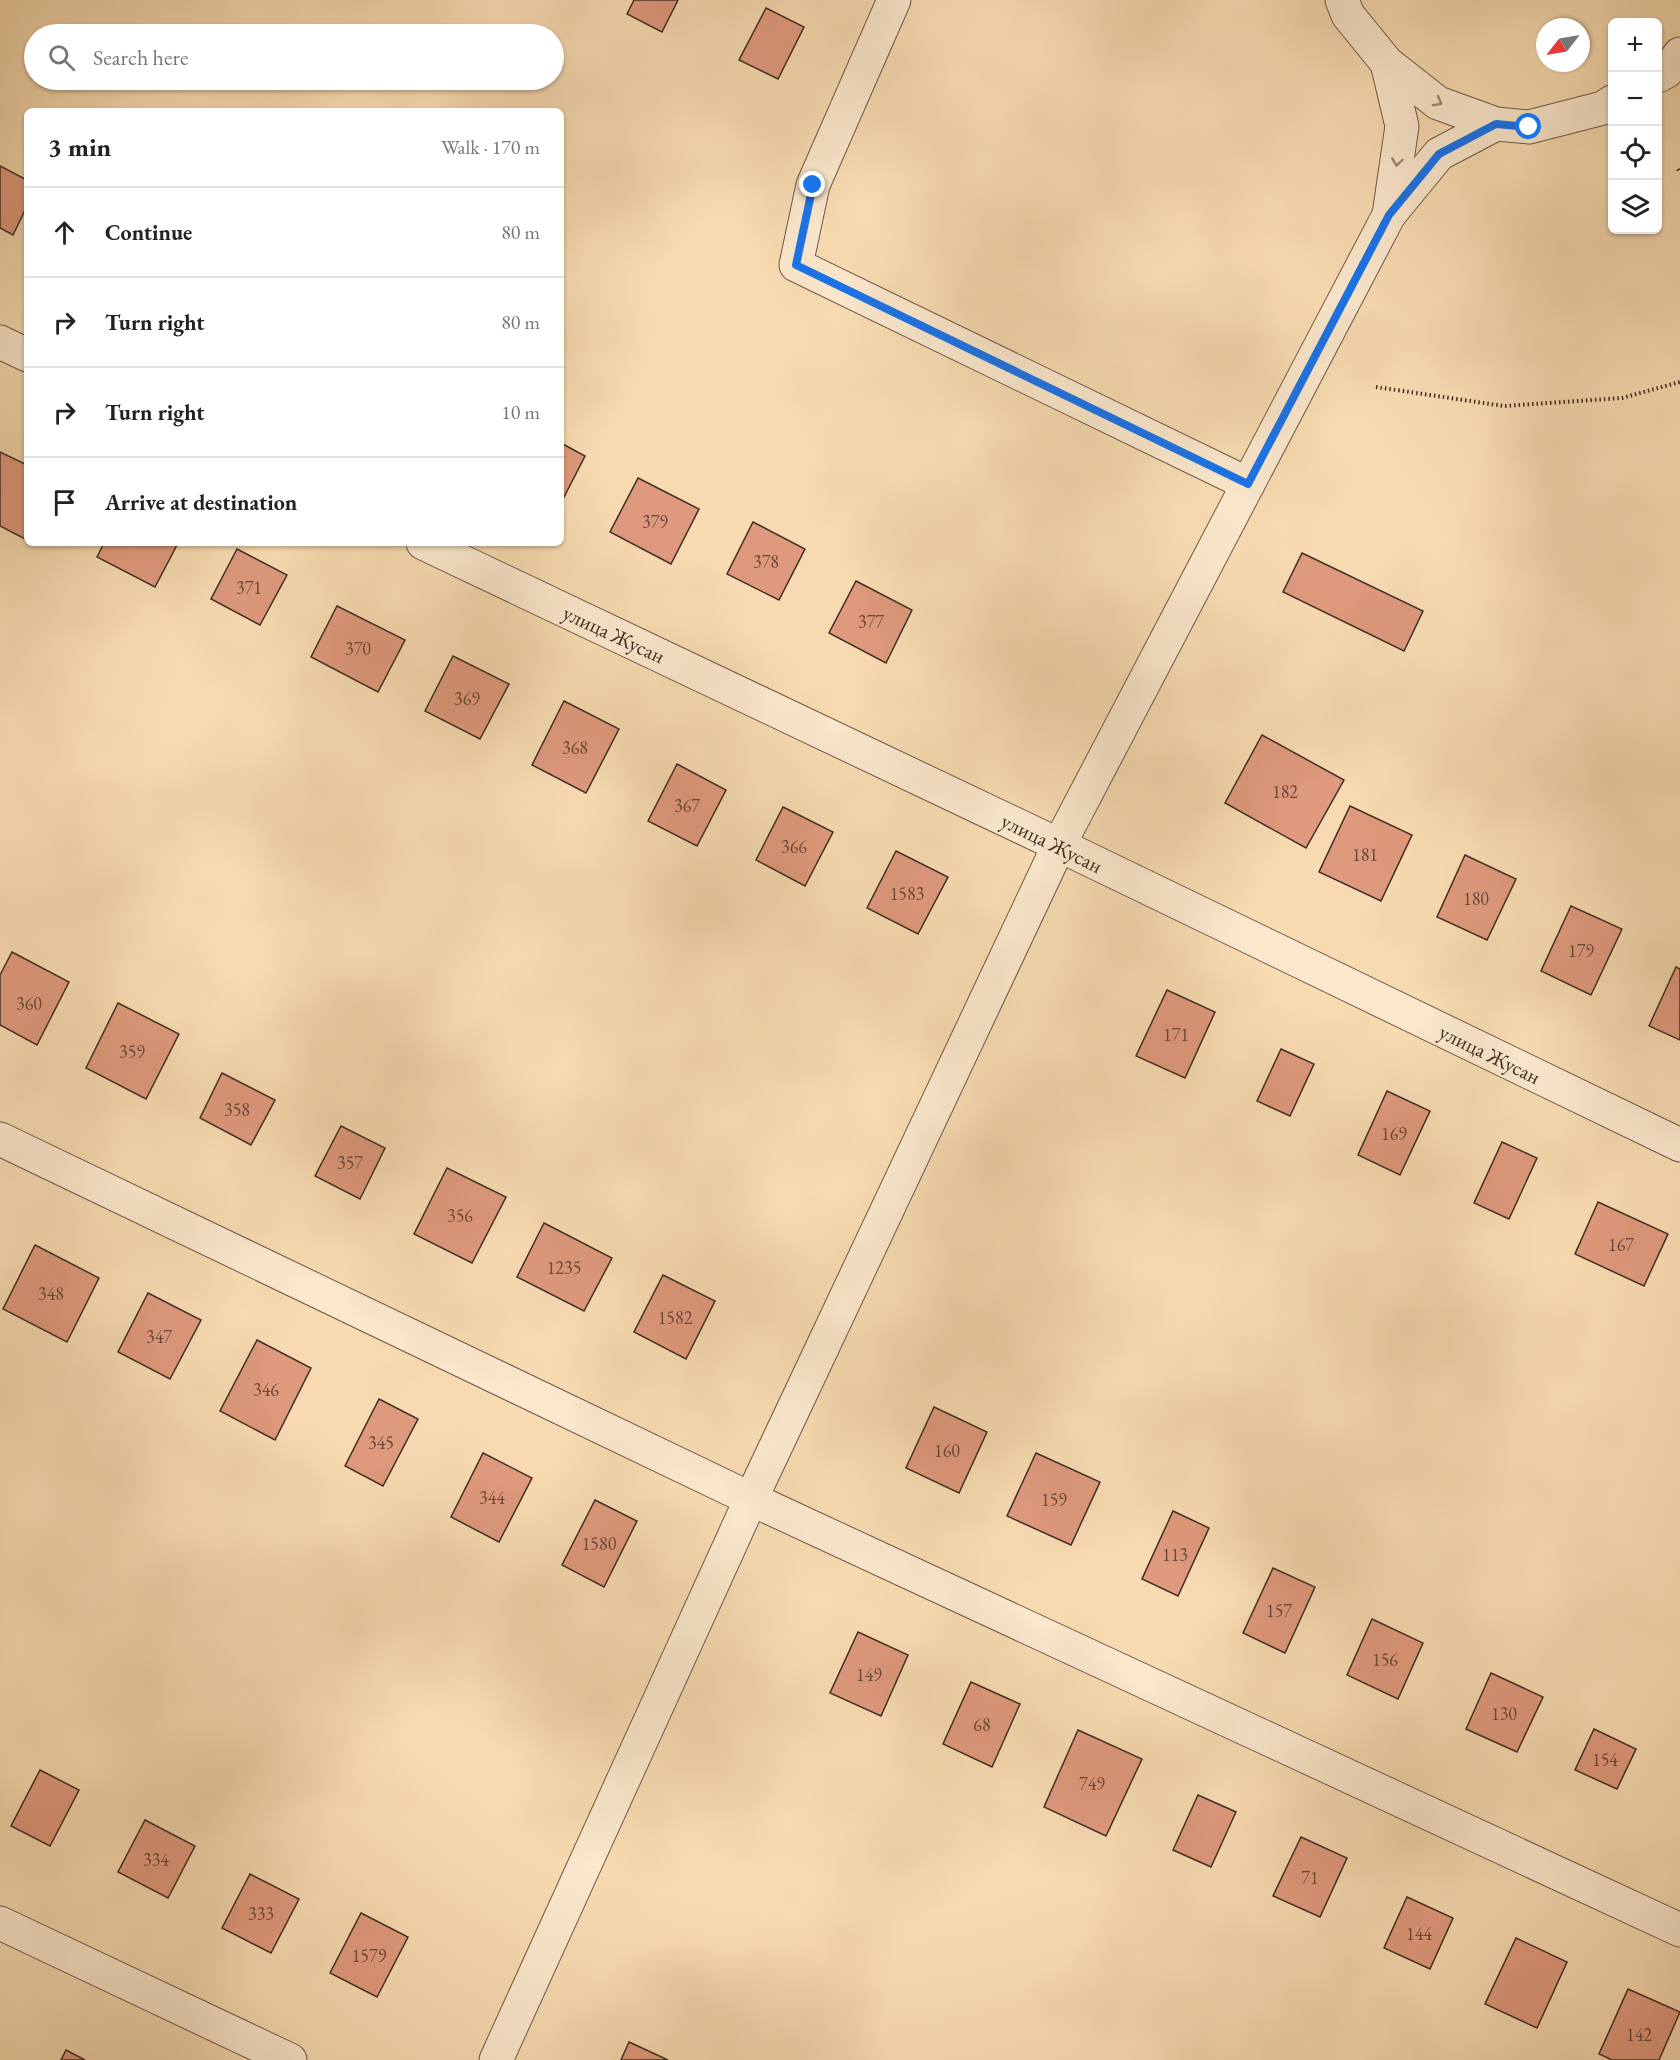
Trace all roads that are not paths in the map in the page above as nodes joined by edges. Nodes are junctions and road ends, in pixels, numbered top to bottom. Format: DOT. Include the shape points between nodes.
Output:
graph roads {
  1 [pos="894,0"];
  2 [pos="1342,0"];
  3 [pos="1680,54"];
  4 [pos="1387,63"];
  5 [pos="1662,74"];
  6 [pos="1608,105"];
  7 [pos="1496,124"];
  8 [pos="1389,215"];
  9 [pos="0,342"];
  10 [pos="24,353"];
  11 [pos="1248,484"];
  12 [pos="429,546"];
  13 [pos="1059,845"];
  14 [pos="0,1139"];
  15 [pos="1680,1145"];
  16 [pos="751,1499"];
  17 [pos="0,1923"];
  18 [pos="1680,1930"];
  19 [pos="290,2060"];
  20 [pos="496,2060"];
  1 -- 11 [label="street" via="813,185 796,265"];
  2 -- 4 [label="street" via="1348,15"];
  3 -- 5 [label="street"];
  4 -- 7 [label="street, one-way" via="1438,103"];
  4 -- 8 [label="street, one-way" via="1402,126"];
  6 -- 7 [label="street" via="1529,127"];
  7 -- 8 [label="street" via="1439,154"];
  8 -- 11 [label="street"];
  9 -- 10 [label="street"];
  11 -- 13 [label="street"];
  12 -- 13 [label="street, улица Жусан"];
  13 -- 15 [label="street, улица Жусан"];
  13 -- 16 [label="street"];
  14 -- 16 [label="street"];
  16 -- 18 [label="street"];
  16 -- 20 [label="street"];
  17 -- 19 [label="street"];
}
